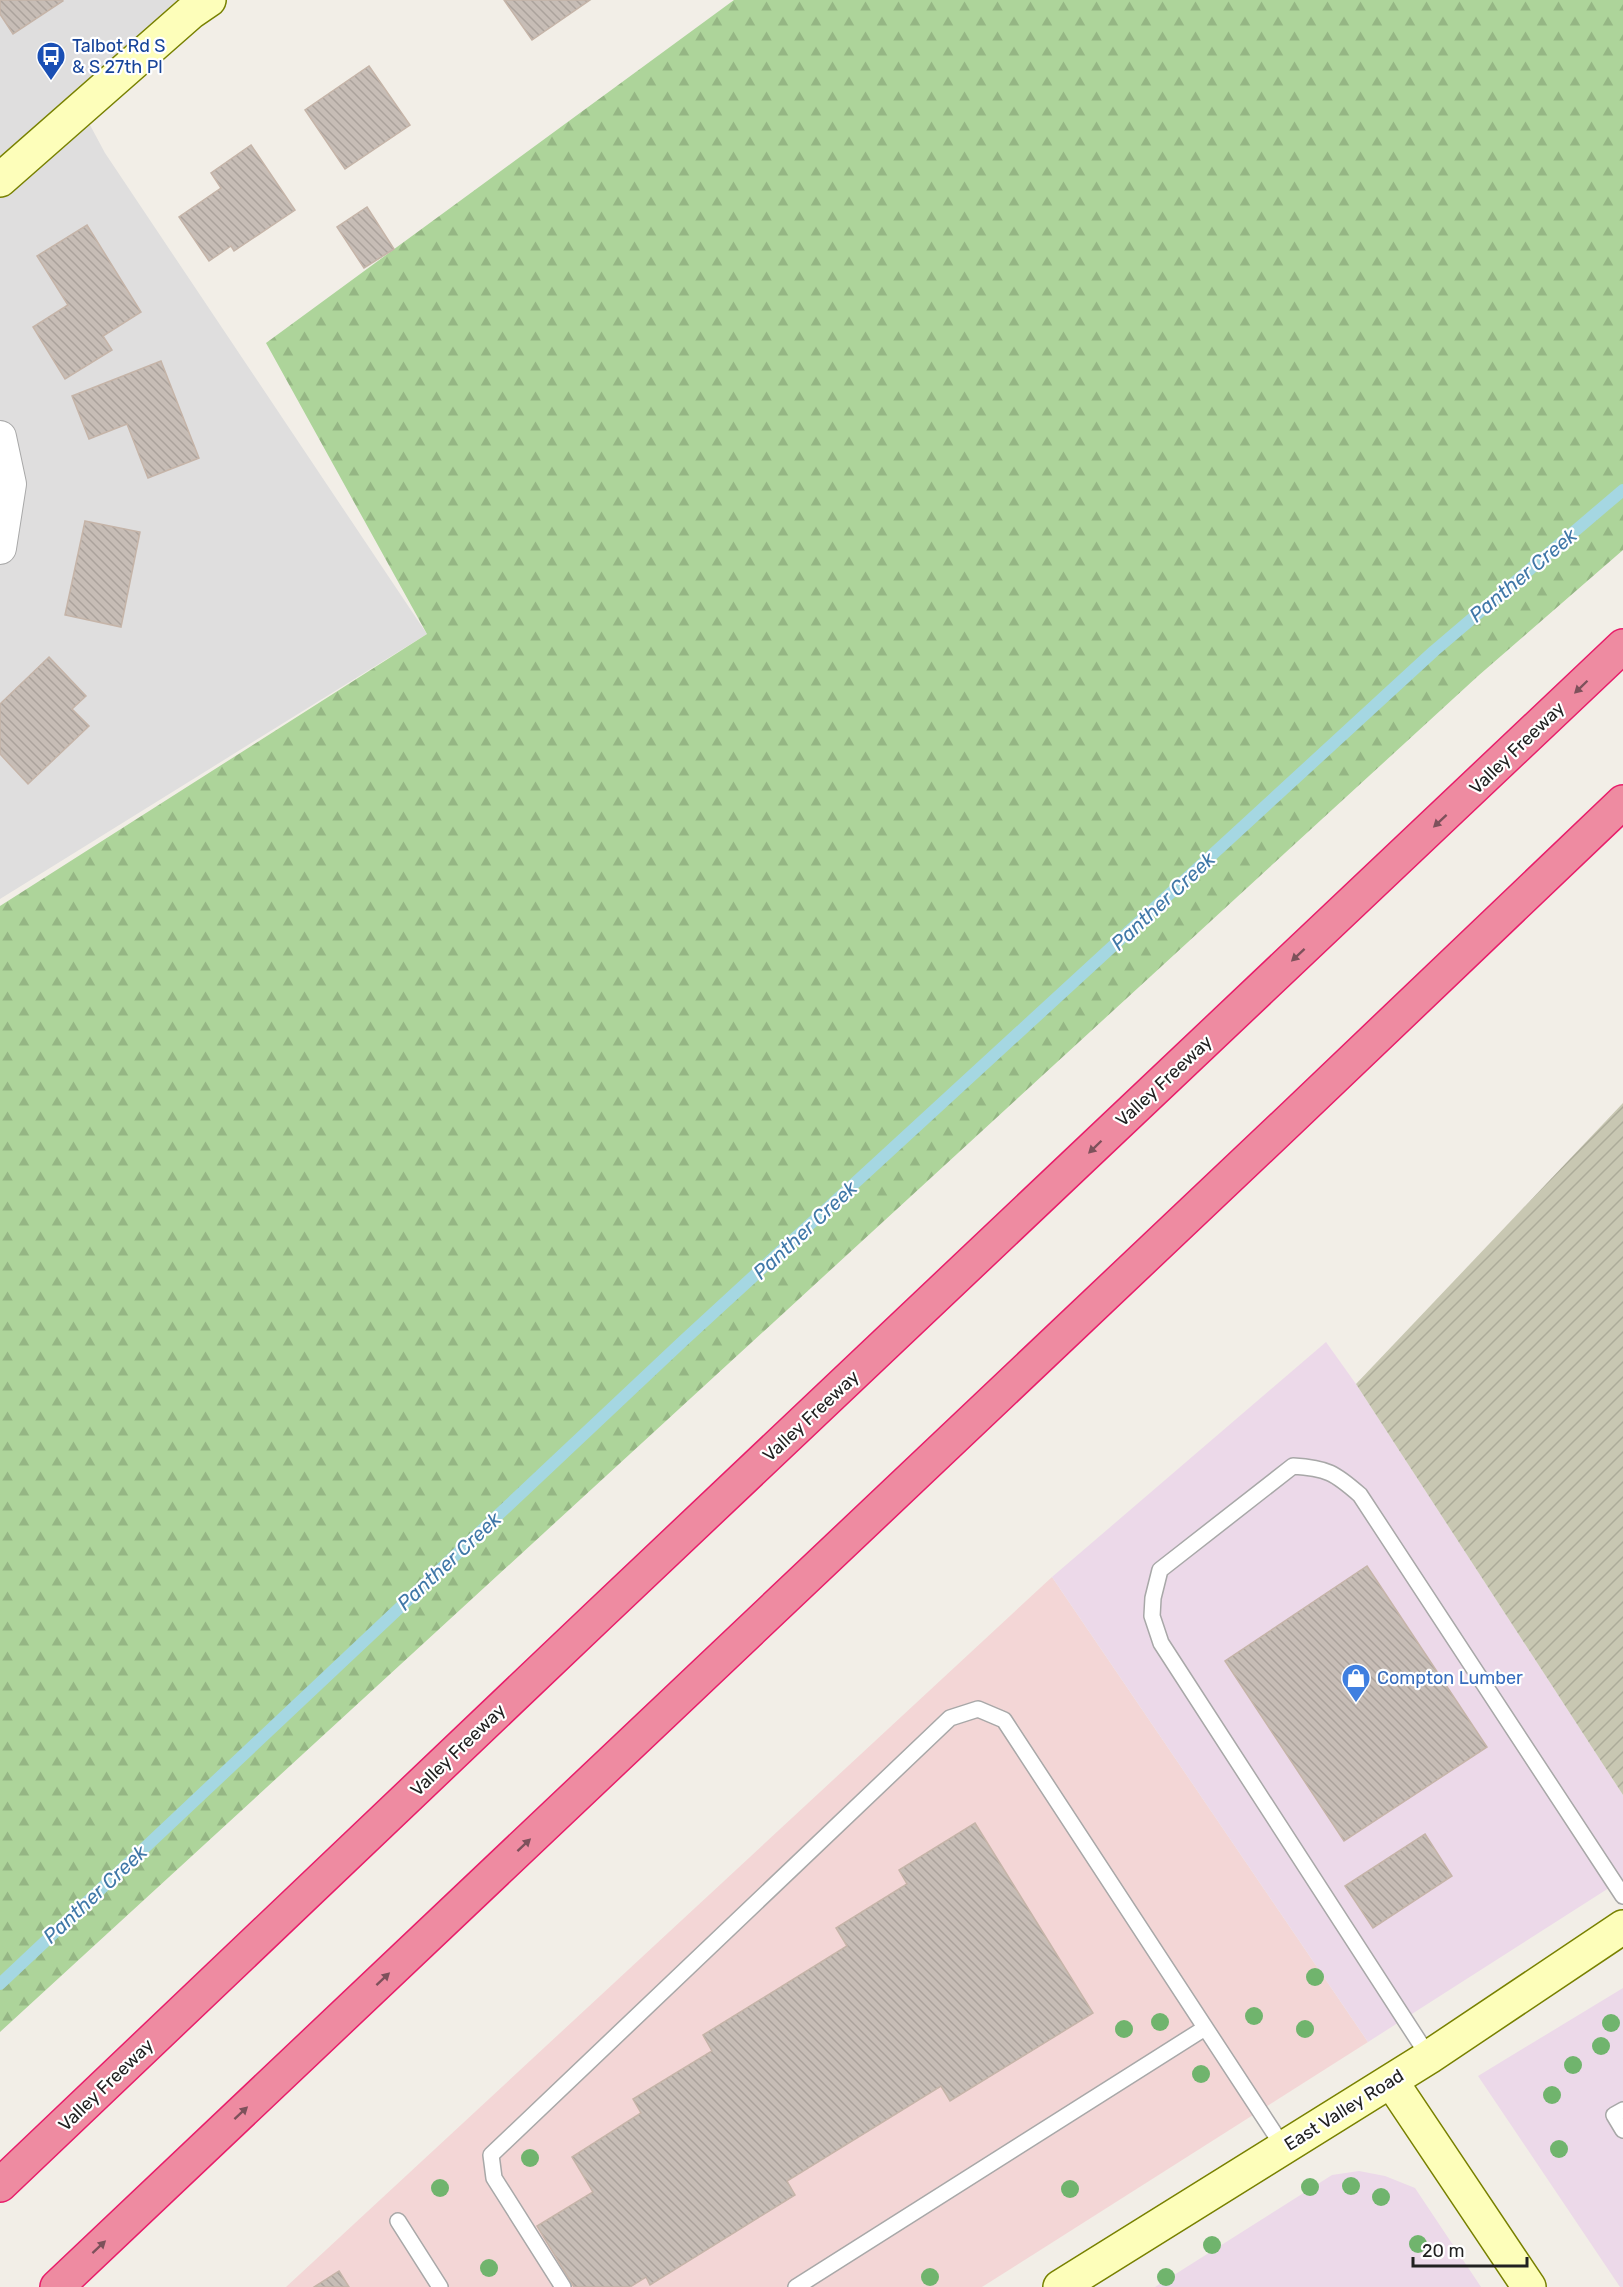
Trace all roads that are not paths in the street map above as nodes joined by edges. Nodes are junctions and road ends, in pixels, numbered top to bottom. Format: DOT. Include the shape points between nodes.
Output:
graph roads {
  1 [pos="193,4"];
  2 [pos="0,180"];
  3 [pos="0,436"];
  4 [pos="0,548"];
  5 [pos="1623,646"];
  6 [pos="1623,802"];
  7 [pos="1623,1896"];
  8 [pos="1623,1927"];
  9 [pos="1205,2028"];
  10 [pos="1429,2057"];
  11 [pos="1391,2081"];
  12 [pos="1623,2110"];
  13 [pos="1623,2130"];
  14 [pos="1284,2148"];
  15 [pos="0,2186"];
  16 [pos="398,2222"];
  17 [pos="57,2287"];
  18 [pos="440,2287"];
  19 [pos="563,2287"];
  20 [pos="796,2287"];
  21 [pos="1060,2287"];
  22 [pos="1529,2287"];
  1 -- 2 [label="street"];
  3 -- 4 [label="street" via="10,484"];
  5 -- 15 [label="highway, Valley Freeway, one-way"];
  17 -- 6 [label="highway, one-way"];
  7 -- 10 [label="lane" via="1360,1495 1338,1476 1317,1467 1293,1466 1160,1570 1152,1598 1152,1616 1161,1643"];
  8 -- 10 [label="street, East Valley Road"];
  9 -- 14 [label="lane"];
  9 -- 19 [label="lane" via="1004,1720 978,1709 950,1718 491,2155 494,2178"];
  9 -- 20 [label="lane"];
  10 -- 11 [label="street, East Valley Road"];
  11 -- 14 [label="street, East Valley Road"];
  11 -- 22 [label="street"];
  12 -- 13 [label="lane" via="1614,2115"];
  14 -- 21 [label="street, East Valley Road"];
  16 -- 18 [label="lane"];
}
